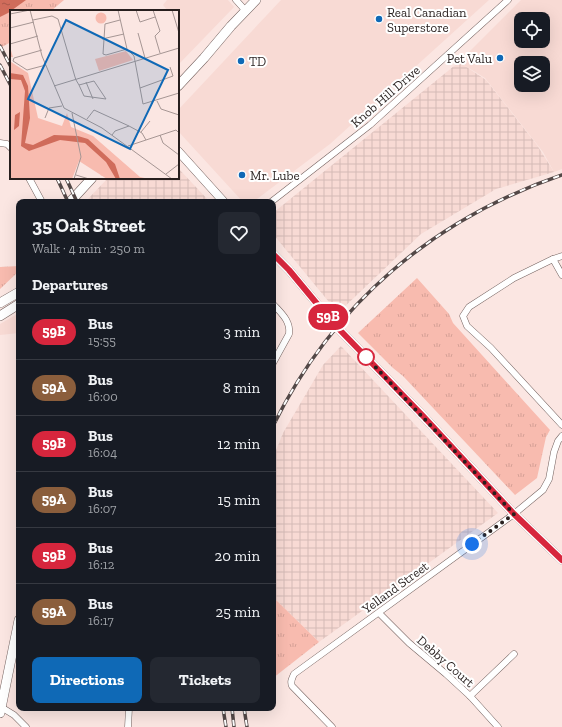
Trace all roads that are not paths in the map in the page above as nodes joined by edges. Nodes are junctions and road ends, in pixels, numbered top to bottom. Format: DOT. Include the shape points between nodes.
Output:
graph roads {
  1 [pos="236,0"];
  2 [pos="256,0"];
  3 [pos="508,0"];
  4 [pos="245,10"];
  5 [pos="179,85"];
  6 [pos="0,143"];
  7 [pos="10,147"];
  8 [pos="179,152"];
  9 [pos="30,179"];
  10 [pos="91,179"];
  11 [pos="40,199"];
  12 [pos="73,199"];
  13 [pos="221,199"];
  14 [pos="275,199"];
  15 [pos="562,256"];
  16 [pos="276,257"];
  17 [pos="553,259"];
  18 [pos="562,275"];
  19 [pos="16,294"];
  20 [pos="0,303"];
  21 [pos="16,306"];
  22 [pos="276,307"];
  23 [pos="0,316"];
  24 [pos="276,358"];
  25 [pos="562,425"];
  26 [pos="562,436"];
  27 [pos="514,514"];
  28 [pos="562,560"];
  29 [pos="379,613"];
  30 [pos="16,635"];
  31 [pos="514,654"];
  32 [pos="470,696"];
  33 [pos="1,710"];
  34 [pos="129,711"];
  35 [pos="26,727"];
  36 [pos="128,727"];
  37 [pos="332,727"];
  38 [pos="498,727"];
  1 -- 4 [label="street"];
  2 -- 4 [label="main road"];
  3 -- 14 [label="street, Knob Hill Drive" via="370,125"];
  4 -- 5 [label="main road"];
  6 -- 7 [label="street"];
  8 -- 13 [label="street"];
  9 -- 11 [label="street"];
  10 -- 12 [label="main road"];
  15 -- 17 [label="street"];
  16 -- 27 [label="street" via="337,327"];
  17 -- 18 [label="street"];
  17 -- 25 [label="street" via="514,278 469,307 463,316 467,326 491,348"];
  19 -- 20 [label="main road"];
  21 -- 23 [label="main road"];
  22 -- 24 [label="street" via="286,318 290,334"];
  26 -- 27 [label="street, Yelland Street" via="554,452 543,490"];
  27 -- 28 [label="street"];
  27 -- 29 [label="street, Yelland Street"];
  29 -- 32 [label="street, Debby Court"];
  29 -- 37 [label="street, Yelland Street" via="294,674 291,679 292,686"];
  30 -- 33 [label="main road"];
  31 -- 32 [label="street"];
  32 -- 38 [label="street, Debby Court"];
  33 -- 35 [label="street" via="14,715"];
  34 -- 36 [label="street"];
}
